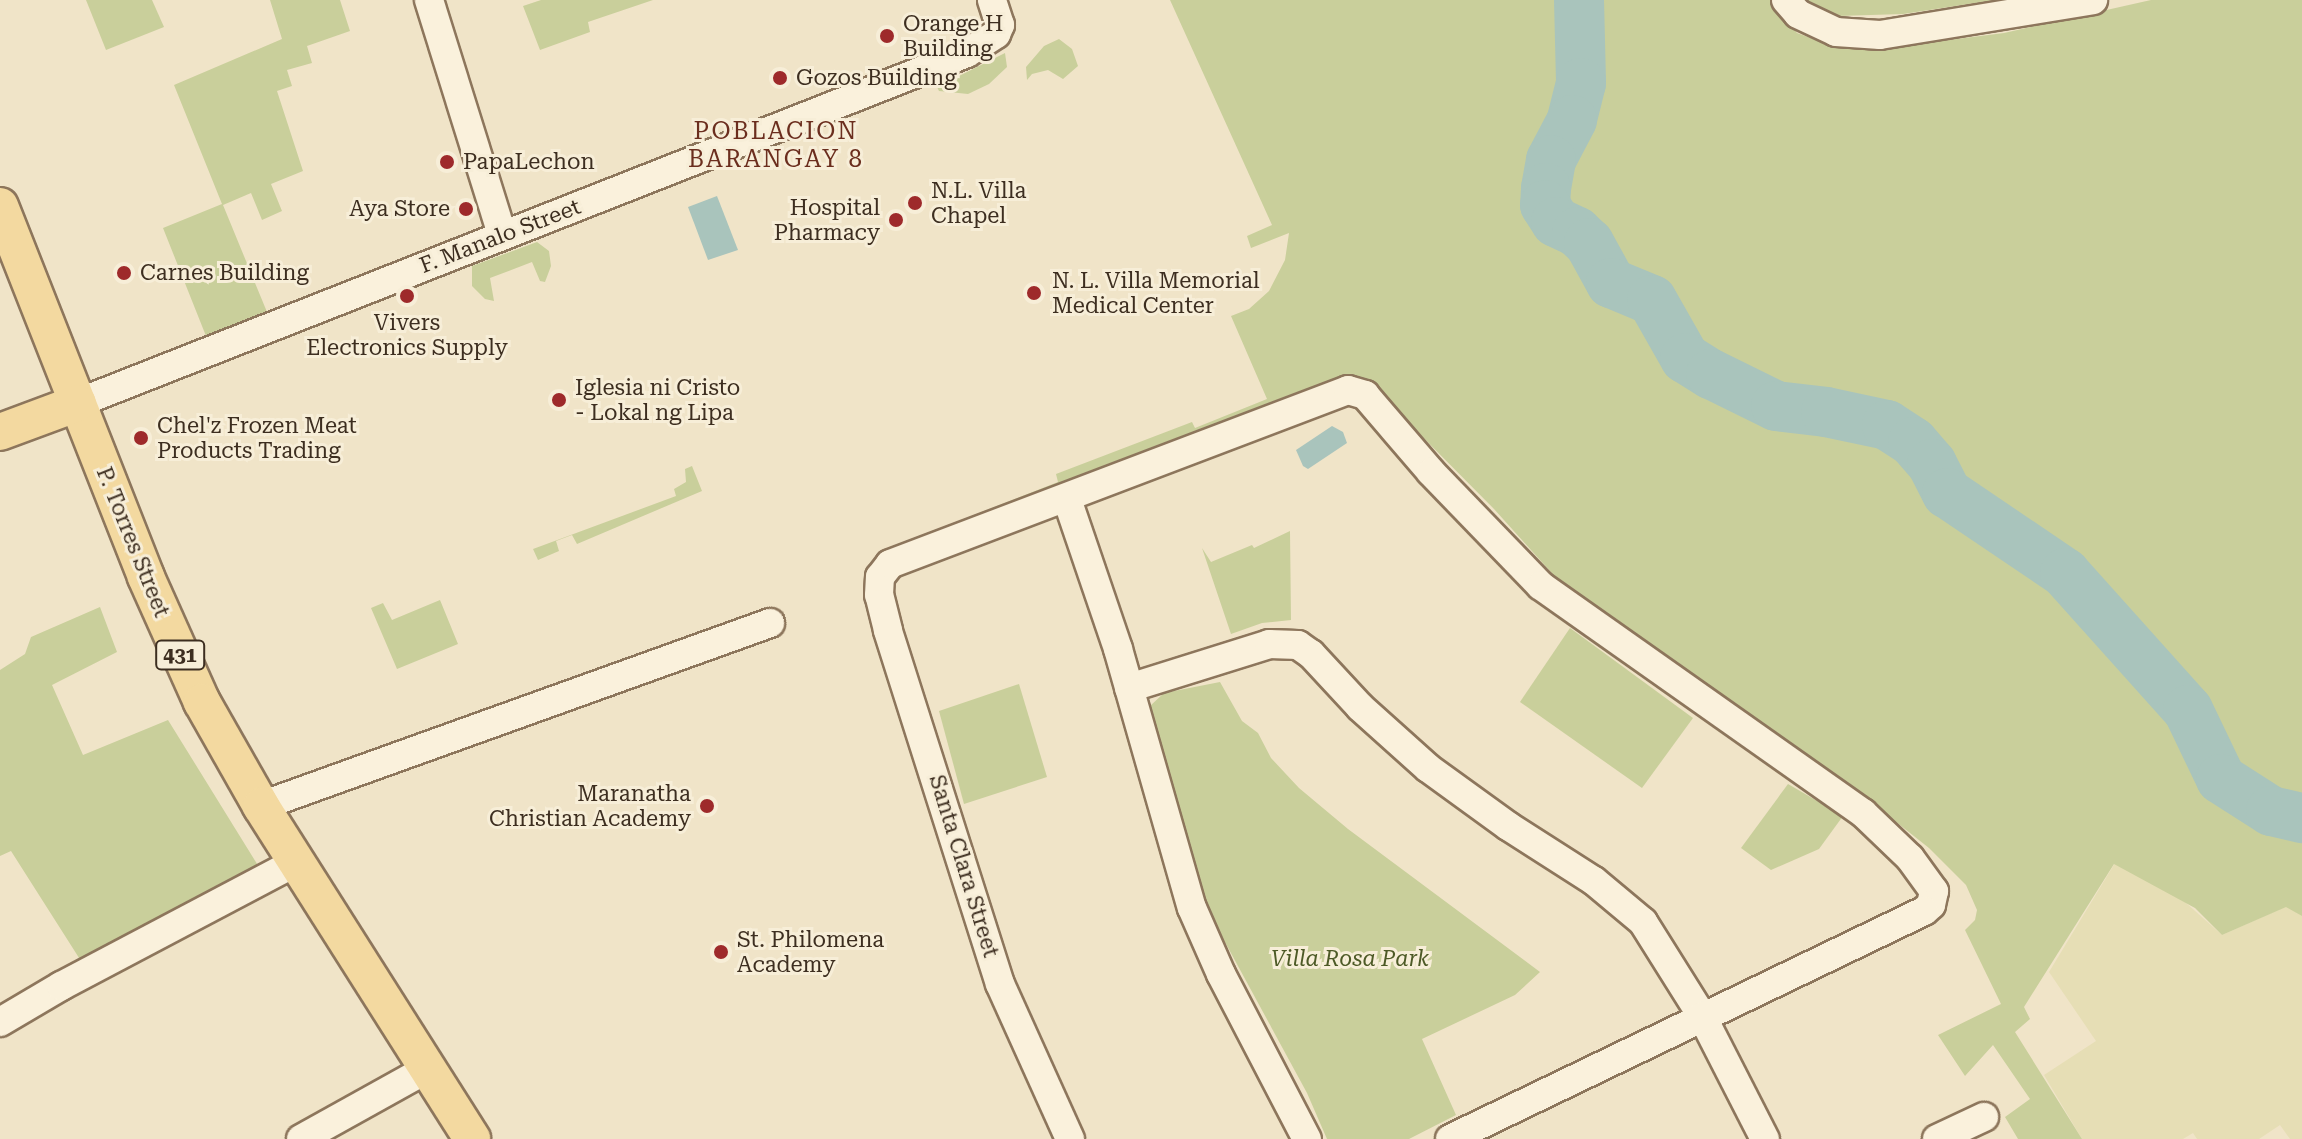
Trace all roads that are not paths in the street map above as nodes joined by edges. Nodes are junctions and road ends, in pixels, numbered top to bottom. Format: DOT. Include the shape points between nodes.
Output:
graph roads {
  1 [pos="429,0"];
  2 [pos="992,0"];
  3 [pos="1786,0"];
  4 [pos="2093,0"];
  5 [pos="0,206"];
  6 [pos="502,234"];
  7 [pos="78,403"];
  8 [pos="0,432"];
  9 [pos="1067,499"];
  10 [pos="770,623"];
  11 [pos="1129,688"];
  12 [pos="261,806"];
  13 [pos="296,862"];
  14 [pos="1702,1016"];
  15 [pos="0,1022"];
  16 [pos="427,1069"];
  17 [pos="1984,1117"];
  18 [pos="301,1139"];
  19 [pos="472,1139"];
  20 [pos="1070,1139"];
  21 [pos="1307,1139"];
  22 [pos="1450,1139"];
  23 [pos="1765,1139"];
  24 [pos="1937,1139"];
  1 -- 6 [label="street"];
  2 -- 6 [label="street, F. Manalo Street" via="1000,25 974,50"];
  3 -- 4 [label="street" via="1798,14 1836,32 1880,35"];
  5 -- 7 [label="main road, P. Torres Street / 431"];
  6 -- 7 [label="street, F. Manalo Street"];
  7 -- 8 [label="main road, F. Manalo Street"];
  7 -- 12 [label="main road, P. Torres Street / 431" via="169,634"];
  9 -- 11 [label="street"];
  9 -- 14 [label="street" via="1341,393 1355,390 1365,395 1541,586 1863,813 1931,884 1934,898 1924,911"];
  9 -- 20 [label="street, Santa Clara Street" via="890,564 878,586 1000,984"];
  10 -- 12 [label="street"];
  11 -- 14 [label="street" via="1269,644 1298,645 1428,768 1594,881 1643,922"];
  11 -- 21 [label="street" via="1192,908"];
  12 -- 13 [label="main road, P. Torres Street / 431"];
  13 -- 15 [label="street"];
  13 -- 16 [label="main road, P. Torres Street / 431"];
  14 -- 22 [label="street"];
  14 -- 23 [label="street"];
  16 -- 18 [label="street"];
  16 -- 19 [label="main road, 431"];
  17 -- 24 [label="street"];
}
